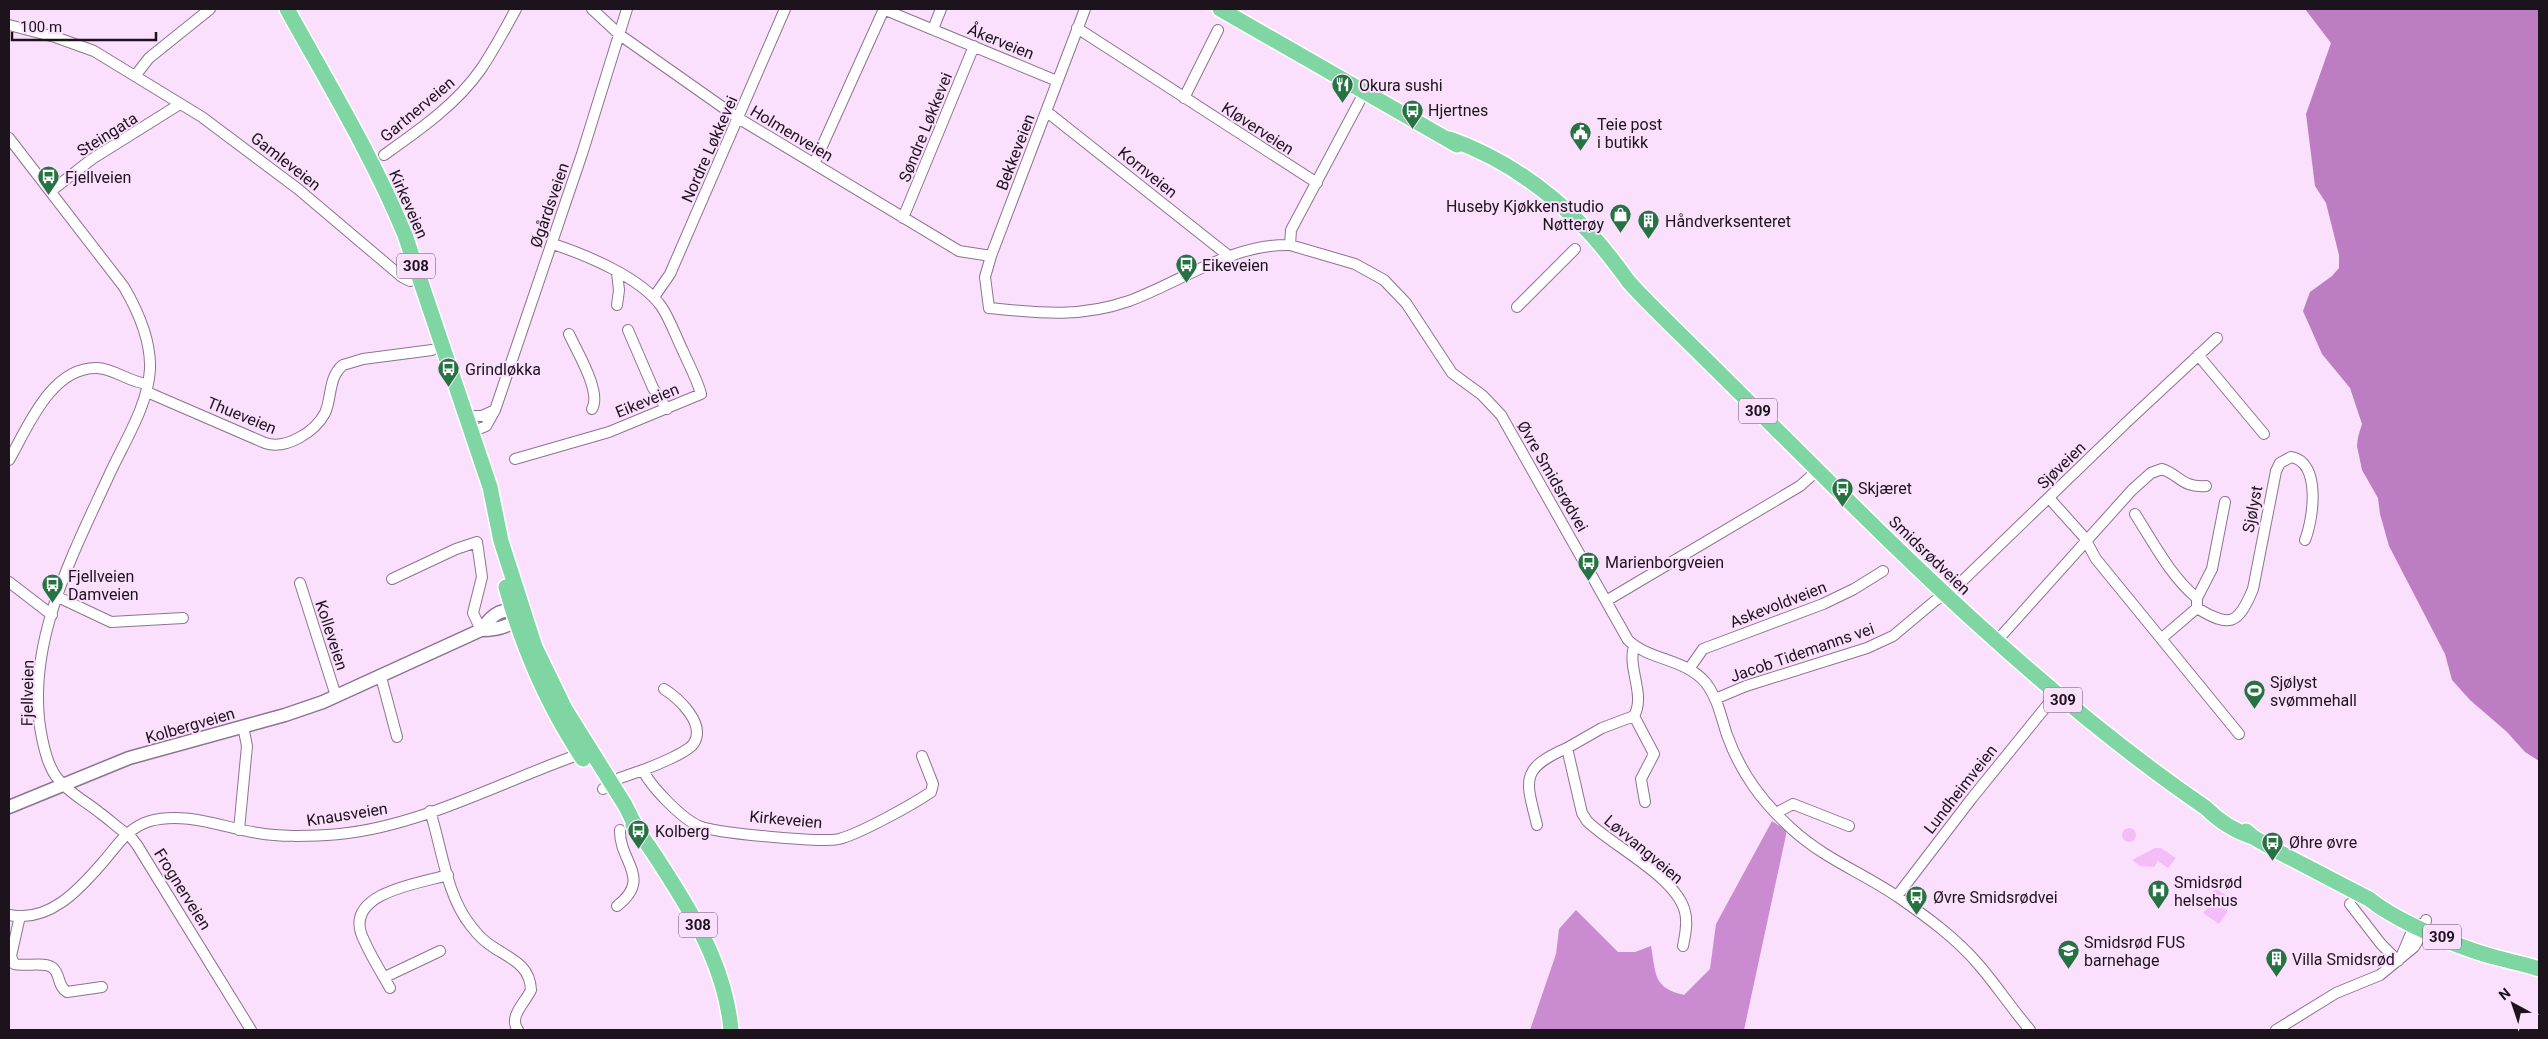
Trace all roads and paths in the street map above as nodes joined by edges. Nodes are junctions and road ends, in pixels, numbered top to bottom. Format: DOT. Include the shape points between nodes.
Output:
graph roads {
  1 [pos="210,9"];
  2 [pos="287,9"];
  3 [pos="516,9"];
  4 [pos="592,9"];
  5 [pos="627,9"];
  6 [pos="785,9"];
  7 [pos="884,9"];
  8 [pos="941,9"];
  9 [pos="1085,9"];
  10 [pos="1220,9"];
  11 [pos="9,25"];
  12 [pos="1077,28"];
  13 [pos="933,29"];
  14 [pos="1218,30"];
  15 [pos="620,35"];
  16 [pos="974,46"];
  17 [pos="135,76"];
  18 [pos="1057,81"];
  19 [pos="1366,91"];
  20 [pos="1184,98"];
  21 [pos="180,104"];
  22 [pos="1045,114"];
  23 [pos="738,118"];
  24 [pos="9,138"];
  25 [pos="384,155"];
  26 [pos="814,164"];
  27 [pos="1317,183"];
  28 [pos="52,191"];
  29 [pos="903,218"];
  30 [pos="552,244"];
  31 [pos="1290,245"];
  32 [pos="1575,250"];
  33 [pos="991,256"];
  34 [pos="1230,257"];
  35 [pos="617,273"];
  36 [pos="410,281"];
  37 [pos="654,297"];
  38 [pos="617,305"];
  39 [pos="1517,307"];
  40 [pos="628,330"];
  41 [pos="569,334"];
  42 [pos="2217,338"];
  43 [pos="432,350"];
  44 [pos="2198,355"];
  45 [pos="148,388"];
  46 [pos="592,408"];
  47 [pos="667,409"];
  48 [pos="496,410"];
  49 [pos="467,416"];
  50 [pos="472,432"];
  51 [pos="2264,434"];
  52 [pos="515,459"];
  53 [pos="9,460"];
  54 [pos="1818,470"];
  55 [pos="2206,486"];
  56 [pos="2049,498"];
  57 [pos="2225,502"];
  58 [pos="2135,514"];
  59 [pos="2086,540"];
  60 [pos="2306,540"];
  61 [pos="1883,571"];
  62 [pos="392,579"];
  63 [pos="9,582"];
  64 [pos="300,583"];
  65 [pos="1945,595"];
  66 [pos="58,597"];
  67 [pos="1606,601"];
  68 [pos="2197,603"];
  69 [pos="52,615"];
  70 [pos="517,615"];
  71 [pos="183,618"];
  72 [pos="481,630"];
  73 [pos="2002,635"];
  74 [pos="2162,638"];
  75 [pos="1634,646"];
  76 [pos="1689,668"];
  77 [pos="381,677"];
  78 [pos="664,689"];
  79 [pos="336,696"];
  80 [pos="1715,699"];
  81 [pos="2049,703"];
  82 [pos="1634,716"];
  83 [pos="244,726"];
  84 [pos="2239,734"];
  85 [pos="397,736"];
  86 [pos="1567,748"];
  87 [pos="922,756"];
  88 [pos="572,757"];
  89 [pos="643,770"];
  90 [pos="64,785"];
  91 [pos="607,786"];
  92 [pos="1645,802"];
  93 [pos="9,807"];
  94 [pos="430,811"];
  95 [pos="1776,813"];
  96 [pos="1536,826"];
  97 [pos="1849,826"];
  98 [pos="238,830"];
  99 [pos="620,830"];
  100 [pos="126,834"];
  101 [pos="448,875"];
  102 [pos="1897,896"];
  103 [pos="2350,904"];
  104 [pos="617,906"];
  105 [pos="9,915"];
  106 [pos="20,916"];
  107 [pos="2422,925"];
  108 [pos="1684,946"];
  109 [pos="440,950"];
  110 [pos="2400,959"];
  111 [pos="2539,969"];
  112 [pos="384,978"];
  113 [pos="102,986"];
  114 [pos="390,988"];
  115 [pos="251,1030"];
  116 [pos="518,1030"];
  117 [pos="731,1030"];
  118 [pos="2030,1030"];
  119 [pos="2276,1030"];
  1 -- 17 [label="street" via="149,58"];
  2 -- 49 [label="main road, Kirkeveien / 308" via="391,202"];
  3 -- 25 [label="street, Gartnerveien" via="481,69 462,93"];
  4 -- 15 [label="street, Holmenveien"];
  5 -- 15 [label="street, Øgårdsveien"];
  6 -- 23 [label="street, Nordre Løkkevei"];
  7 -- 13 [label="street, Åkerveien"];
  7 -- 26 [label="street"];
  8 -- 13 [label="street"];
  9 -- 12 [label="street, Bekkeveien"];
  10 -- 19 [label="main road, Smidsrødveien / 309"];
  11 -- 17 [label="street, Gamleveien" via="83,46"];
  12 -- 18 [label="street, Bekkeveien"];
  12 -- 20 [label="street, Kløverveien"];
  13 -- 16 [label="street, Åkerveien"];
  14 -- 20 [label="street"];
  15 -- 23 [label="street, Holmenveien"];
  15 -- 30 [label="street, Øgårdsveien"];
  16 -- 18 [label="street, Åkerveien"];
  16 -- 29 [label="street, Søndre Løkkevei"];
  17 -- 21 [label="street, Gamleveien"];
  18 -- 22 [label="street, Bekkeveien"];
  19 -- 27 [label="street"];
  19 -- 54 [label="main road, Smidsrødveien / 309" via="1450,139 1507,166 1556,202 1590,233 1630,282"];
  20 -- 27 [label="street, Kløverveien"];
  21 -- 28 [label="street, Steingata" via="92,160"];
  21 -- 36 [label="street, Gamleveien" via="241,144"];
  22 -- 33 [label="street, Bekkeveien"];
  22 -- 34 [label="street, Kornveien" via="1051,115 1102,154"];
  23 -- 26 [label="street, Holmenveien"];
  23 -- 37 [label="street, Nordre Løkkevei" via="670,274"];
  24 -- 28 [label="street, Fjellveien"];
  26 -- 29 [label="street, Holmenveien"];
  27 -- 31 [label="street" via="1291,230"];
  28 -- 45 [label="street, Fjellveien" via="119,281 138,313 149,354"];
  29 -- 33 [label="street, Holmenveien" via="959,251"];
  30 -- 35 [label="street, Eikeveien" via="578,252"];
  30 -- 48 [label="street, Øgårdsveien"];
  31 -- 34 [label="street" via="1261,247"];
  31 -- 67 [label="street, Øvre Smidsrødvei" via="1320,252 1367,270 1400,294 1452,373 1482,395 1501,415"];
  32 -- 39 [label="street"];
  33 -- 34 [label="street, Bekkeveien" via="985,277 989,308 1064,314 1092,311 1150,293"];
  35 -- 37 [label="street, Eikeveien"];
  35 -- 38 [label="street"];
  37 -- 47 [label="street, Eikeveien" via="672,328 700,394"];
  40 -- 47 [label="street" via="653,388"];
  41 -- 46 [label="street" via="594,390 596,402"];
  42 -- 44 [label="street, Sjøveien"];
  43 -- 45 [label="street, Thueveien" via="363,359 342,366 332,382 321,420 296,439 280,446 265,443"];
  44 -- 51 [label="street"];
  44 -- 56 [label="street, Sjøveien"];
  45 -- 53 [label="street, Thueveien" via="102,368 76,373 51,391"];
  45 -- 66 [label="street, Fjellveien"];
  47 -- 52 [label="street, Eikeveien" via="609,432"];
  48 -- 49 [label="street" via="482,416"];
  48 -- 50 [label="street, Øgårdsveien" via="486,426"];
  49 -- 50 [label="main road, Kirkeveien / 308"];
  50 -- 70 [label="main road, Kirkeveien / 308" via="490,487 502,541 505,583"];
  54 -- 65 [label="main road, Smidsrødveien / 309"];
  54 -- 67 [label="street" via="1800,486"];
  55 -- 59 [label="street" via="2183,482 2166,470 2158,469 2132,490"];
  56 -- 59 [label="street"];
  56 -- 65 [label="street, Sjøveien"];
  57 -- 68 [label="street, Sjølyst" via="2212,569"];
  58 -- 68 [label="street, Sjølyst"];
  59 -- 73 [label="street"];
  59 -- 74 [label="street" via="2096,558"];
  60 -- 68 [label="street, Sjølyst" via="2313,485 2308,470 2300,461 2291,458 2280,463 2276,472 2246,607 2237,617 2224,622"];
  61 -- 76 [label="street, Askevoldveien" via="1823,604 1703,649"];
  62 -- 72 [label="street" via="477,542 482,578 473,613"];
  63 -- 69 [label="street"];
  64 -- 79 [label="street, Kolleveien"];
  65 -- 80 [label="street, Jacob Tidemanns vei" via="1893,636 1868,648 1746,686"];
  65 -- 107 [label="main road, Smidsrødveien / 309" via="2089,722 2227,826 2369,899 2386,903"];
  66 -- 69 [label="street, Fjellveien"];
  66 -- 71 [label="street" via="111,622"];
  67 -- 75 [label="street, Øvre Smidsrødvei"];
  68 -- 74 [label="street, Sjølyst"];
  69 -- 90 [label="street, Fjellveien" via="42,658 39,708 49,762"];
  70 -- 72 [label="street, Kolbergveien" via="492,617"];
  70 -- 91 [label="main road, Kirkeveien / 308"];
  72 -- 77 [label="street, Kolbergveien"];
  74 -- 84 [label="street"];
  75 -- 76 [label="street"];
  75 -- 82 [label="street" via="1632,664 1638,702"];
  76 -- 80 [label="street" via="1705,683"];
  77 -- 79 [label="street, Kolbergveien"];
  77 -- 85 [label="street"];
  78 -- 89 [label="street" via="687,708 696,729 696,738 688,749"];
  79 -- 83 [label="street, Kolbergveien"];
  80 -- 95 [label="street" via="1744,775"];
  81 -- 102 [label="street, Lundheimveien"];
  82 -- 86 [label="street" via="1602,728"];
  82 -- 92 [label="street" via="1654,754 1641,779"];
  83 -- 90 [label="street, Kolbergveien" via="129,758"];
  83 -- 98 [label="street" via="247,746"];
  86 -- 96 [label="street" via="1545,758 1530,773 1529,794"];
  86 -- 108 [label="street, Løvvangveien" via="1582,813 1587,821 1660,878 1682,903 1686,918"];
  87 -- 89 [label="street, Kirkeveien" via="933,784 930,792 856,832 833,840 706,829 686,818"];
  88 -- 94 [label="street, Knausveien"];
  89 -- 91 [label="street"];
  90 -- 93 [label="street, Kolbergveien"];
  90 -- 100 [label="street, Frognerveien"];
  91 -- 117 [label="main road, Kirkeveien / 308" via="693,915 722,985"];
  94 -- 98 [label="street, Knausveien" via="382,825 329,835 289,836"];
  94 -- 101 [label="street"];
  95 -- 97 [label="street" via="1793,804"];
  95 -- 102 [label="street" via="1820,852"];
  98 -- 100 [label="street, Knausveien" via="170,817 140,824"];
  99 -- 104 [label="street" via="620,842 632,869 634,883 628,896"];
  100 -- 106 [label="street" via="103,863 62,902 37,915"];
  100 -- 115 [label="street, Frognerveien" via="138,845"];
  101 -- 112 [label="street" via="376,898 363,909 361,933"];
  101 -- 116 [label="street" via="458,906 472,927 492,947 520,964 527,974 531,990 516,1015"];
  102 -- 118 [label="street" via="1960,945"];
  103 -- 110 [label="street" via="2382,944"];
  105 -- 106 [label="street"];
  106 -- 113 [label="street" via="11,956 14,964 49,966 56,971 60,986 67,992"];
  107 -- 110 [label="street"];
  107 -- 111 [label="main road, Smidsrødveien / 309" via="2509,954"];
  109 -- 112 [label="street"];
  110 -- 119 [label="street" via="2380,975 2336,994"];
  112 -- 114 [label="street"];
}
